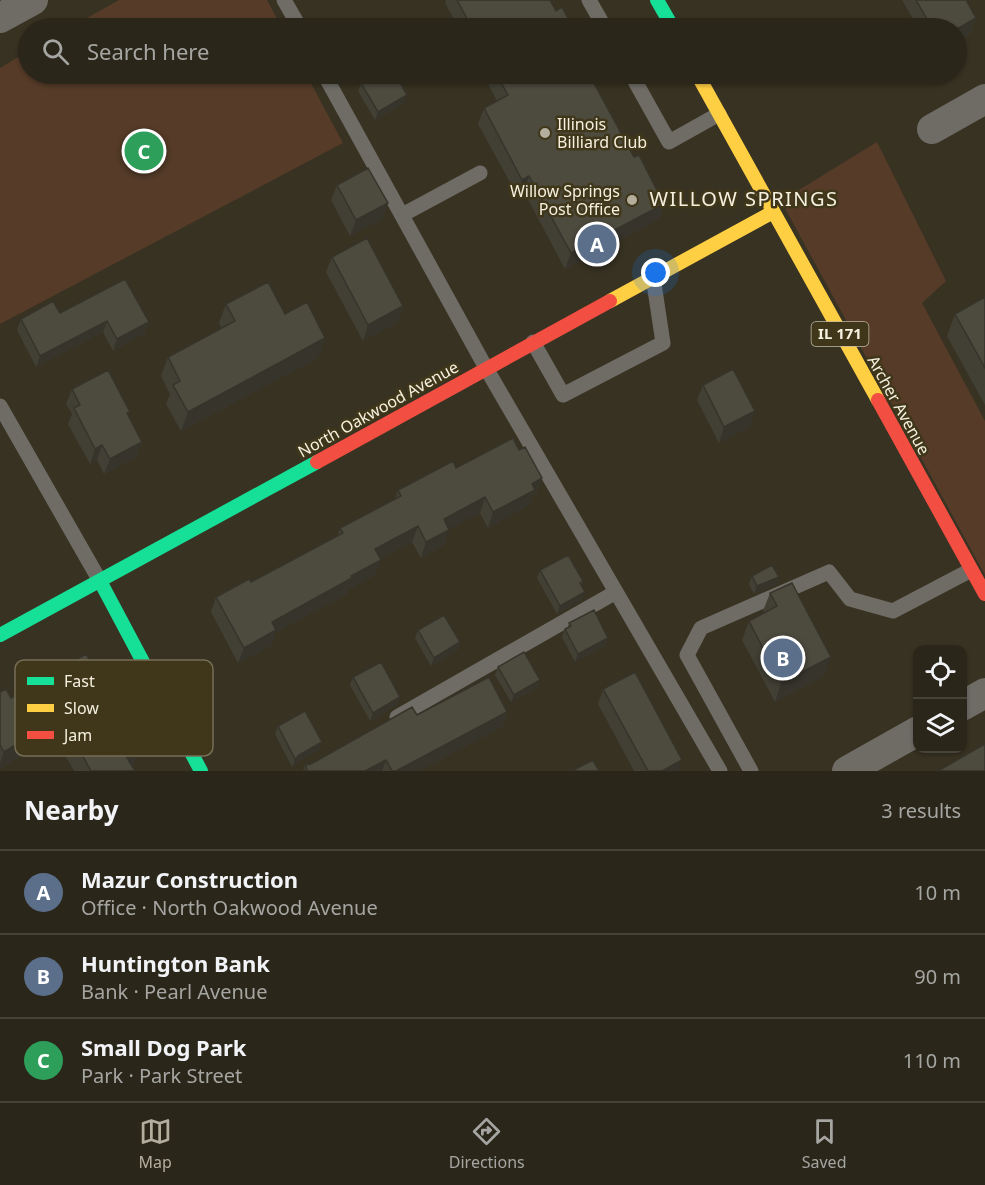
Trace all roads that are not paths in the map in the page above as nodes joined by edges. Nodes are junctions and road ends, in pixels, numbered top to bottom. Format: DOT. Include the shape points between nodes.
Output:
graph roads {
  1 [pos="33,0"];
  2 [pos="284,0"];
  3 [pos="589,0"];
  4 [pos="657,0"];
  5 [pos="0,18"];
  6 [pos="294,18"];
  7 [pos="600,18"];
  8 [pos="667,18"];
  9 [pos="330,84"];
  10 [pos="637,84"];
  11 [pos="702,84"];
  12 [pos="985,99"];
  13 [pos="719,114"];
  14 [pos="932,129"];
  15 [pos="480,174"];
  16 [pos="772,212"];
  17 [pos="402,215"];
  18 [pos="652,277"];
  19 [pos="533,342"];
  20 [pos="486,368"];
  21 [pos="0,406"];
  22 [pos="971,570"];
  23 [pos="100,581"];
  24 [pos="616,592"];
  25 [pos="985,594"];
  26 [pos="0,635"];
  27 [pos="142,660"];
  28 [pos="985,693"];
  29 [pos="967,704"];
  30 [pos="382,725"];
  31 [pos="913,734"];
  32 [pos="193,756"];
  33 [pos="201,771"];
  34 [pos="720,771"];
  35 [pos="751,771"];
  36 [pos="847,771"];
  1 -- 5 [label="street"];
  2 -- 6 [label="lane"];
  3 -- 7 [label="lane"];
  4 -- 8 [label="street"];
  9 -- 17 [label="lane"];
  10 -- 13 [label="lane" via="669,142"];
  11 -- 13 [label="street, Archer Avenue / IL 171"];
  12 -- 14 [label="street"];
  13 -- 16 [label="street, Archer Avenue / IL 171"];
  15 -- 17 [label="lane"];
  16 -- 18 [label="street, North Oakwood Avenue"];
  16 -- 22 [label="street, Archer Avenue / IL 171"];
  17 -- 20 [label="lane"];
  18 -- 19 [label="street, North Oakwood Avenue"];
  18 -- 19 [label="lane" via="663,343 563,395"];
  19 -- 20 [label="street, North Oakwood Avenue"];
  20 -- 23 [label="street, North Oakwood Avenue"];
  20 -- 24 [label="lane"];
  21 -- 23 [label="lane"];
  22 -- 25 [label="street, Archer Avenue / IL 171"];
  22 -- 35 [label="lane" via="893,611 850,599 829,573 701,628 687,655"];
  23 -- 26 [label="street, North Oakwood Avenue"];
  23 -- 27 [label="street"];
  24 -- 30 [label="lane"];
  24 -- 34 [label="lane"];
  28 -- 29 [label="street"];
  31 -- 36 [label="street"];
  32 -- 33 [label="street"];
}
